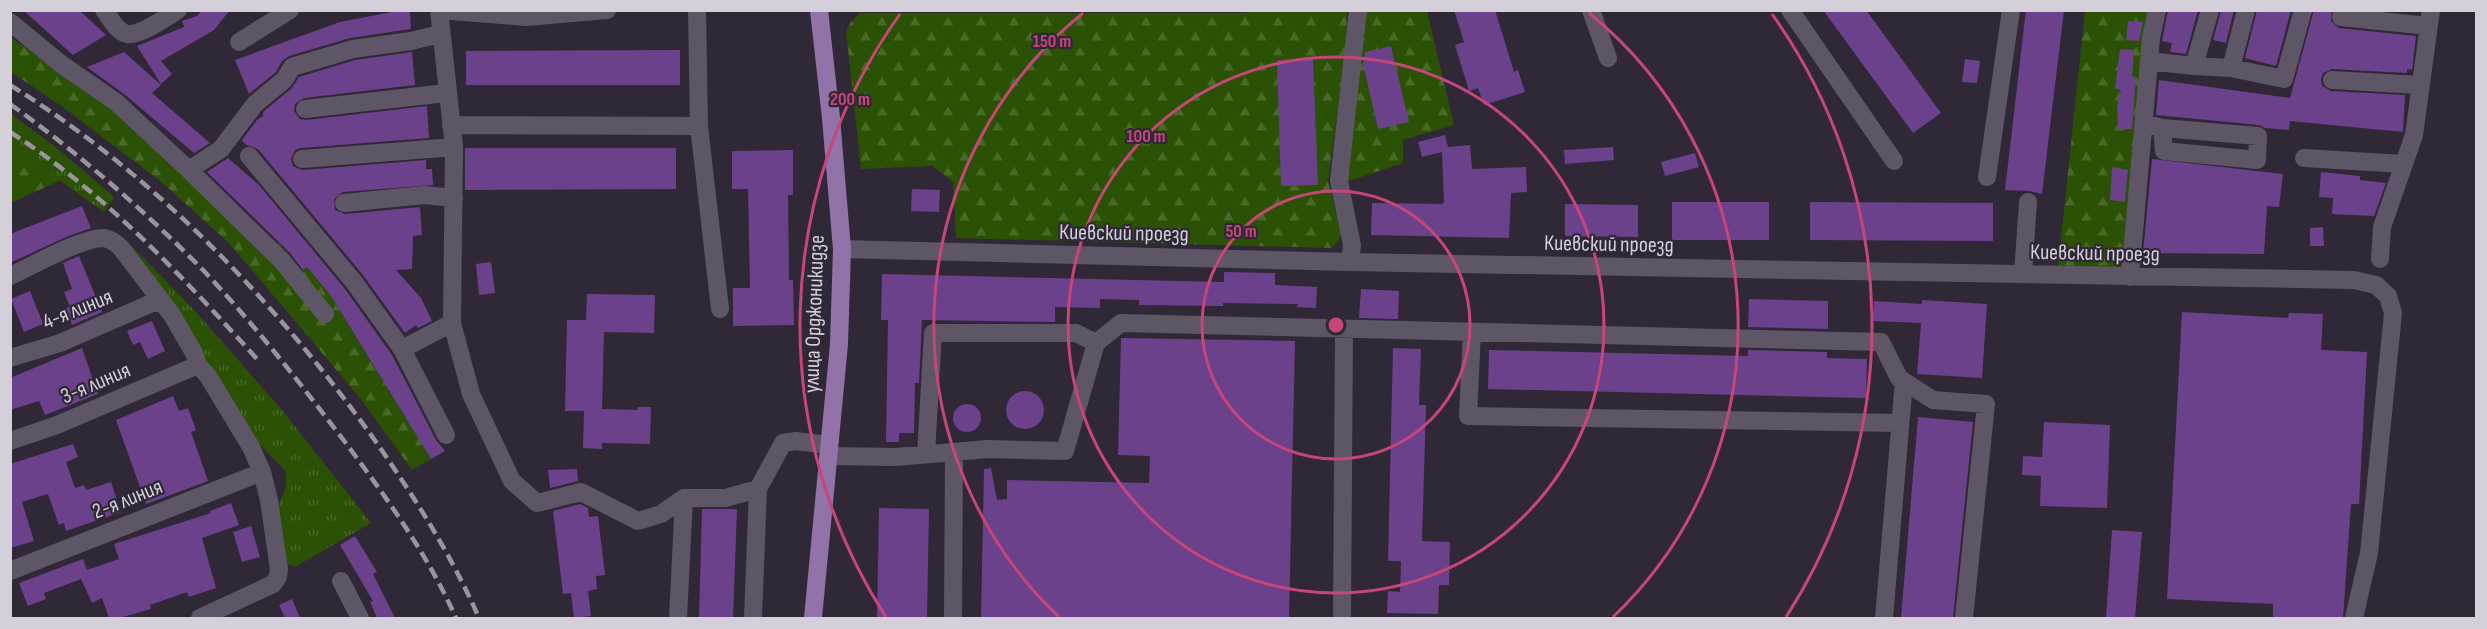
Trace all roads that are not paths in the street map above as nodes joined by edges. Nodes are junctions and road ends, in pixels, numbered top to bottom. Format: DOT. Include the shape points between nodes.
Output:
graph roads {
  1 [pos="104,10"];
  2 [pos="178,10"];
  3 [pos="290,10"];
  4 [pos="439,10"];
  5 [pos="607,10"];
  6 [pos="697,10"];
  7 [pos="819,10"];
  8 [pos="1358,10"];
  9 [pos="1591,10"];
  10 [pos="1790,10"];
  11 [pos="2011,10"];
  12 [pos="2157,10"];
  13 [pos="2210,10"];
  14 [pos="2246,10"];
  15 [pos="2303,10"];
  16 [pos="525,14"];
  17 [pos="2341,17"];
  18 [pos="2430,18"];
  19 [pos="10,22"];
  20 [pos="440,34"];
  21 [pos="239,42"];
  22 [pos="1608,58"];
  23 [pos="2149,61"];
  24 [pos="2194,66"];
  25 [pos="2231,68"];
  26 [pos="2332,80"];
  27 [pos="2420,85"];
  28 [pos="446,93"];
  29 [pos="304,109"];
  30 [pos="2144,123"];
  31 [pos="451,125"];
  32 [pos="699,126"];
  33 [pos="2162,128"];
  34 [pos="454,147"];
  35 [pos="249,156"];
  36 [pos="2304,158"];
  37 [pos="302,159"];
  38 [pos="1894,161"];
  39 [pos="2403,164"];
  40 [pos="189,170"];
  41 [pos="1987,177"];
  42 [pos="454,198"];
  43 [pos="2028,202"];
  44 [pos="344,203"];
  45 [pos="842,249"];
  46 [pos="1350,262"];
  47 [pos="2378,270"];
  48 [pos="2024,274"];
  49 [pos="10,276"];
  50 [pos="2130,277"];
  51 [pos="161,303"];
  52 [pos="720,309"];
  53 [pos="325,314"];
  54 [pos="452,323"];
  55 [pos="1344,329"];
  56 [pos="1472,332"];
  57 [pos="1096,342"];
  58 [pos="402,349"];
  59 [pos="10,358"];
  60 [pos="198,365"];
  61 [pos="1904,381"];
  62 [pos="1900,423"];
  63 [pos="446,435"];
  64 [pos="10,441"];
  65 [pos="829,451"];
  66 [pos="954,452"];
  67 [pos="926,454"];
  68 [pos="262,472"];
  69 [pos="758,489"];
  70 [pos="684,498"];
  71 [pos="10,571"];
  72 [pos="341,581"];
  73 [pos="200,618"];
  74 [pos="360,618"];
  75 [pos="678,618"];
  76 [pos="753,618"];
  77 [pos="813,618"];
  78 [pos="953,618"];
  79 [pos="1342,618"];
  80 [pos="1884,618"];
  81 [pos="1964,618"];
  82 [pos="2354,618"];
  1 -- 2 [label="street" via="127,34 144,30"];
  3 -- 21 [label="street"];
  4 -- 16 [label="street"];
  4 -- 20 [label="street"];
  5 -- 16 [label="street"];
  6 -- 32 [label="street"];
  7 -- 45 [label="main road, улица Орджоникидзе"];
  8 -- 46 [label="street" via="1339,181 1352,245"];
  9 -- 22 [label="street"];
  10 -- 38 [label="street"];
  11 -- 41 [label="street"];
  12 -- 23 [label="street"];
  13 -- 24 [label="street"];
  14 -- 25 [label="street"];
  15 -- 25 [label="street" via="2284,79"];
  17 -- 18 [label="street"];
  18 -- 27 [label="street"];
  19 -- 40 [label="street" via="116,102"];
  20 -- 28 [label="street"];
  20 -- 40 [label="street" via="353,50 292,67 285,79 255,104 221,148"];
  23 -- 24 [label="street"];
  23 -- 30 [label="street"];
  24 -- 25 [label="street"];
  26 -- 27 [label="street"];
  27 -- 39 [label="street" via="2414,135"];
  28 -- 29 [label="street"];
  28 -- 31 [label="street"];
  30 -- 33 [label="street"];
  30 -- 50 [label="street"];
  31 -- 32 [label="street"];
  31 -- 34 [label="street"];
  32 -- 52 [label="street"];
  33 -- 33 [label="street" via="2258,136 2257,160 2164,151"];
  34 -- 37 [label="street"];
  34 -- 42 [label="street"];
  35 -- 58 [label="street" via="354,282"];
  36 -- 39 [label="street"];
  39 -- 47 [label="street" via="2382,227"];
  40 -- 53 [label="street" via="282,261"];
  42 -- 44 [label="street" via="424,195"];
  42 -- 54 [label="street"];
  43 -- 48 [label="street"];
  45 -- 46 [label="street, Киевский проезд"];
  45 -- 65 [label="main road, улица Орджоникидзе" via="839,344"];
  46 -- 48 [label="street, Киевский проезд"];
  47 -- 50 [label="street, Киевский проезд" via="2354,280"];
  47 -- 82 [label="street" via="2393,313 2369,553"];
  48 -- 50 [label="street, Киевский проезд"];
  49 -- 51 [label="street" via="80,243 103,238 121,248"];
  51 -- 59 [label="street, 4-я линия" via="152,303 60,342"];
  51 -- 60 [label="street" via="172,315"];
  54 -- 58 [label="street"];
  54 -- 70 [label="street" via="471,394 512,482 537,503 581,492 638,521 661,514"];
  55 -- 56 [label="street"];
  55 -- 57 [label="street" via="1121,323"];
  55 -- 79 [label="street"];
  56 -- 61 [label="street" via="1881,342"];
  56 -- 62 [label="street" via="1468,416"];
  57 -- 66 [label="street" via="1065,451"];
  57 -- 67 [label="street" via="1076,333 933,333"];
  58 -- 63 [label="street"];
  60 -- 64 [label="street, 3-я линия"];
  60 -- 68 [label="street" via="251,447"];
  61 -- 62 [label="street"];
  61 -- 81 [label="street" via="1933,400 1986,404"];
  62 -- 80 [label="street"];
  65 -- 67 [label="street" via="896,457"];
  65 -- 69 [label="street" via="796,441 783,443"];
  65 -- 77 [label="main road, улица Орджоникидзе"];
  66 -- 67 [label="street"];
  66 -- 78 [label="street"];
  68 -- 71 [label="street, 2-я линия"];
  68 -- 73 [label="street" via="278,577 273,584"];
  69 -- 70 [label="street" via="725,498"];
  69 -- 76 [label="street"];
  70 -- 75 [label="street"];
  72 -- 74 [label="street"];
}
